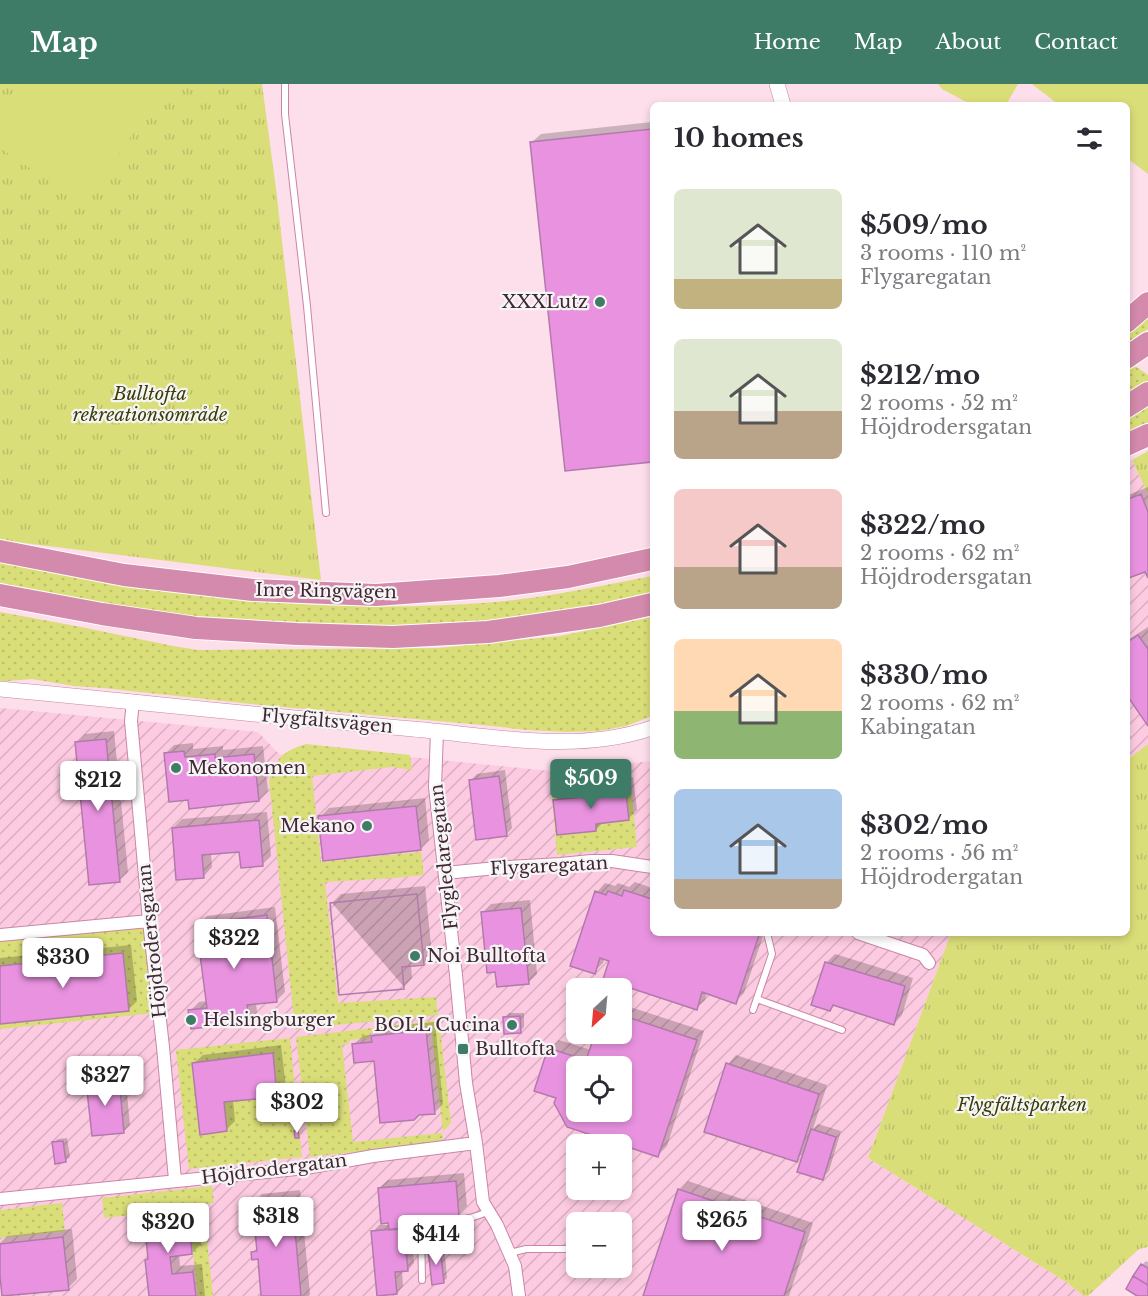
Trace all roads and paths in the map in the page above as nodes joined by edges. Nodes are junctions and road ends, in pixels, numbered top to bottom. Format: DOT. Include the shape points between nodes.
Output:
graph roads {
  1 [pos="285,84"];
  2 [pos="777,84"];
  3 [pos="782,102"];
  4 [pos="1148,303"];
  5 [pos="1130,319"];
  6 [pos="1148,343"];
  7 [pos="1130,355"];
  8 [pos="1148,393"];
  9 [pos="1130,404"];
  10 [pos="1148,435"];
  11 [pos="1130,443"];
  12 [pos="326,513"];
  13 [pos="0,551"];
  14 [pos="650,560"];
  15 [pos="4,596"];
  16 [pos="650,604"];
  17 [pos="0,689"];
  18 [pos="133,701"];
  19 [pos="650,729"];
  20 [pos="437,731"];
  21 [pos="650,867"];
  22 [pos="445,873"];
  23 [pos="149,921"];
  24 [pos="0,935"];
  25 [pos="768,936"];
  26 [pos="867,936"];
  27 [pos="454,957"];
  28 [pos="429,959"];
  29 [pos="929,963"];
  30 [pos="757,999"];
  31 [pos="753,1010"];
  32 [pos="842,1030"];
  33 [pos="476,1143"];
  34 [pos="175,1180"];
  35 [pos="0,1199"];
  36 [pos="488,1211"];
  37 [pos="566,1249"];
  38 [pos="510,1253"];
  39 [pos="422,1280"];
  40 [pos="519,1296"];
  1 -- 12 [label="lane"];
  2 -- 3 [label="street"];
  4 -- 5 [label="highway"];
  6 -- 7 [label="highway"];
  8 -- 9 [label="highway"];
  10 -- 11 [label="highway"];
  13 -- 14 [label="highway, Inre Ringvägen" via="124,575 253,590 376,595 499,586"];
  15 -- 16 [label="highway" via="196,628 393,637 488,632"];
  17 -- 18 [label="street, Flygfältsvägen"];
  18 -- 20 [label="street, Flygfältsvägen"];
  18 -- 23 [label="street, Höjdrodersgatan" via="131,721"];
  19 -- 20 [label="street, Flygfältsvägen" via="632,735 558,742"];
  20 -- 22 [label="street, Flygledaregatan" via="435,787"];
  21 -- 22 [label="street, Flygaregatan" via="591,861"];
  22 -- 27 [label="street, Flygledaregatan"];
  23 -- 24 [label="street"];
  23 -- 34 [label="street, Höjdrodersgatan"];
  25 -- 30 [label="lane" via="772,954"];
  26 -- 29 [label="street" via="923,955"];
  27 -- 28 [label="lane"];
  27 -- 33 [label="street, Flygledaregatan"];
  30 -- 31 [label="lane"];
  30 -- 32 [label="lane"];
  33 -- 34 [label="street, Höjdrodergatan" via="373,1155 306,1168"];
  33 -- 36 [label="street, Flygledaregatan" via="483,1202"];
  34 -- 35 [label="street, Höjdrodergatan"];
  36 -- 38 [label="street, Flygledaregatan"];
  36 -- 39 [label="lane" via="421,1225"];
  37 -- 38 [label="lane"];
  38 -- 40 [label="street, Flygledaregatan"];
}
